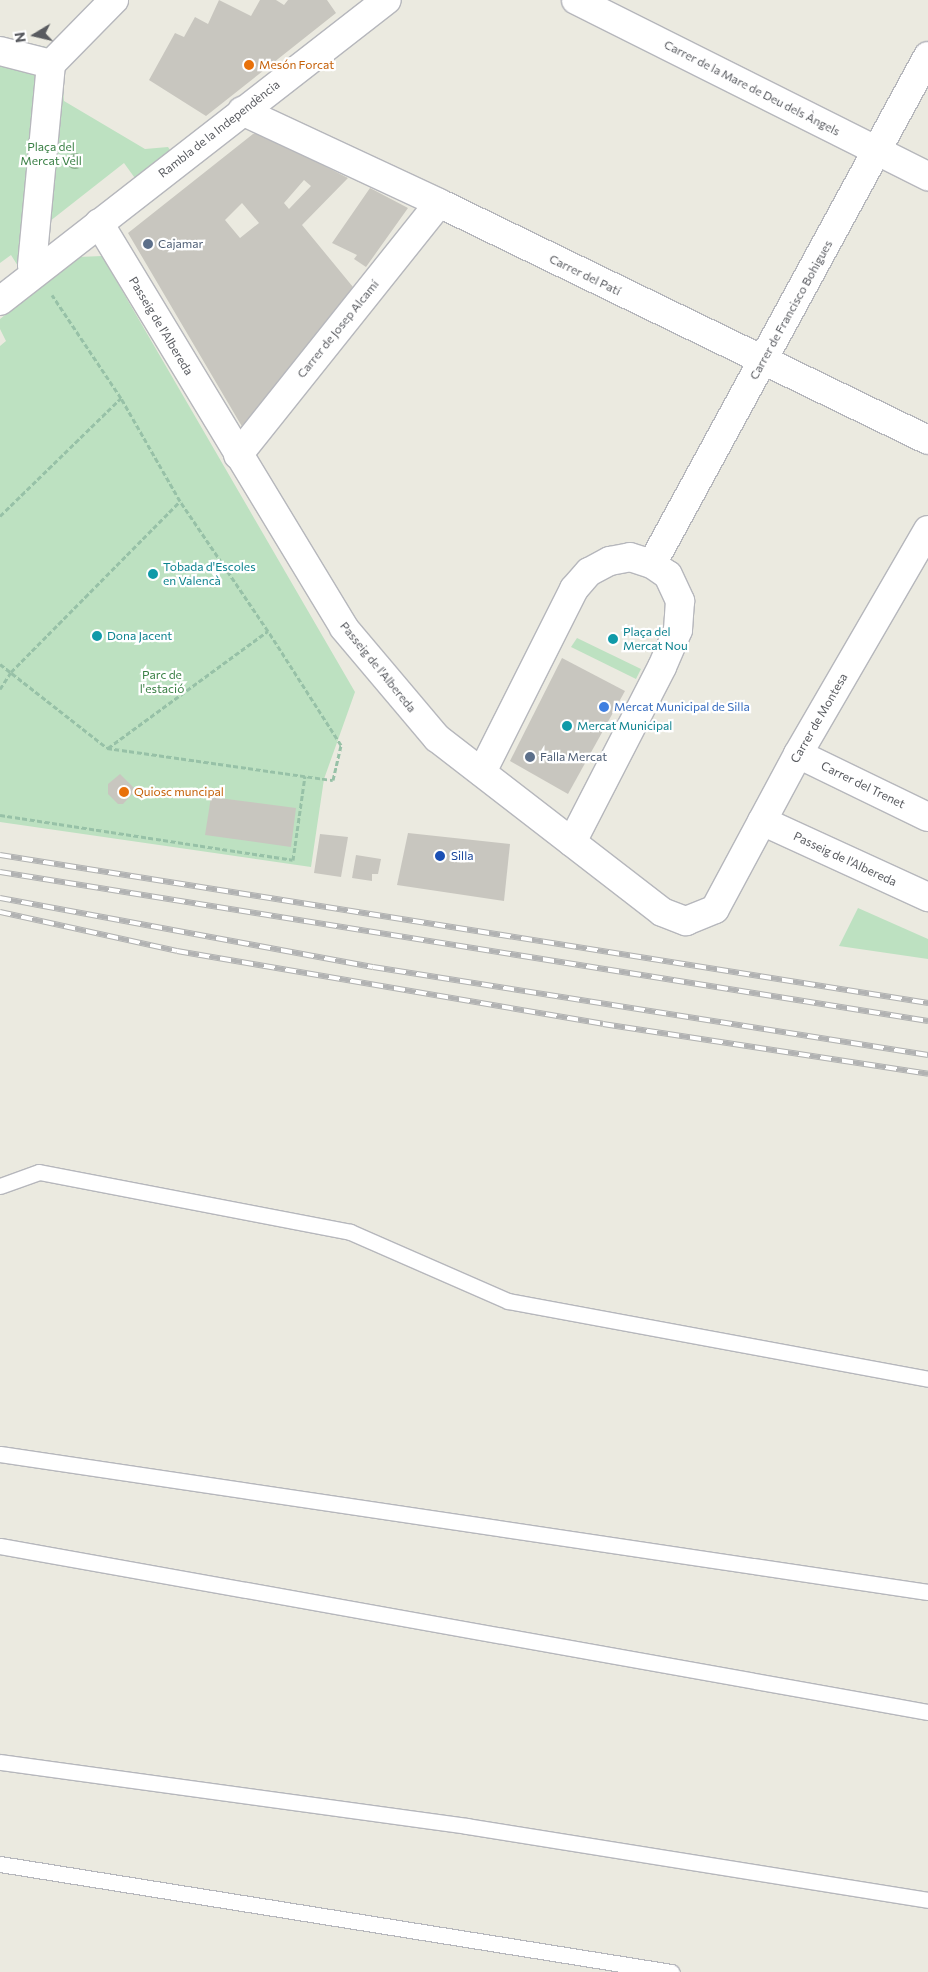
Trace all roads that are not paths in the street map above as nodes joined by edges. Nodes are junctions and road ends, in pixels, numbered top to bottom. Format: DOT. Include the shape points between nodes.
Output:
graph roads {
  1 [pos="114,0"];
  2 [pos="387,0"];
  3 [pos="576,0"];
  4 [pos="0,51"];
  5 [pos="928,56"];
  6 [pos="51,64"];
  7 [pos="242,111"];
  8 [pos="878,152"];
  9 [pos="928,176"];
  10 [pos="439,203"];
  11 [pos="99,223"];
  12 [pos="32,265"];
  13 [pos="0,301"];
  14 [pos="762,362"];
  15 [pos="928,440"];
  16 [pos="238,454"];
  17 [pos="928,530"];
  18 [pos="652,564"];
  19 [pos="798,754"];
  20 [pos="482,772"];
  21 [pos="928,817"];
  22 [pos="762,821"];
  23 [pos="572,842"];
  24 [pos="928,897"];
  25 [pos="715,908"];
  26 [pos="0,1186"];
  27 [pos="928,1379"];
  28 [pos="0,1454"];
  29 [pos="0,1546"];
  30 [pos="928,1592"];
  31 [pos="928,1712"];
  32 [pos="0,1762"];
  33 [pos="0,1864"];
  34 [pos="928,1900"];
  35 [pos="671,1972"];
  1 -- 6 [label="street"];
  2 -- 7 [label="street, Rambla de la Independència"];
  3 -- 8 [label="street, Carrer de la Mare de Deu dels Àngels"];
  4 -- 6 [label="street"];
  5 -- 8 [label="street, Carrer de Francisco Bohigues"];
  6 -- 12 [label="street"];
  7 -- 10 [label="street, Carrer del Patí"];
  7 -- 11 [label="street, Rambla de la Independència"];
  8 -- 9 [label="street, Carrer de la Mare de Deu dels Àngels"];
  8 -- 14 [label="street, Carrer de Francisco Bohigues"];
  10 -- 14 [label="street, Carrer del Patí"];
  10 -- 16 [label="street, Carrer de Josep Alcamí"];
  11 -- 13 [label="street, Rambla de la Independència"];
  11 -- 16 [label="street, Passeig de l'Albereda"];
  14 -- 15 [label="street, Carrer del Patí"];
  14 -- 18 [label="street, Carrer de Francisco Bohigues"];
  16 -- 20 [label="street, Passeig de l'Albereda" via="344,628 437,738"];
  17 -- 19 [label="street, Carrer de Montesa"];
  18 -- 20 [label="street" via="630,558 610,562 589,572 574,589"];
  18 -- 23 [label="street" via="668,575 680,601 678,630"];
  19 -- 21 [label="street, Carrer del Trenet"];
  19 -- 22 [label="street, Carrer de Montesa"];
  20 -- 23 [label="street, Passeig de l'Albereda"];
  22 -- 24 [label="street, Passeig de l'Albereda"];
  22 -- 25 [label="street, Carrer de Montesa"];
  23 -- 25 [label="street, Passeig de l'Albereda" via="662,912 686,921"];
  26 -- 27 [label="lane" via="39,1172 350,1232 508,1301"];
  28 -- 30 [label="lane"];
  29 -- 31 [label="lane"];
  32 -- 34 [label="lane" via="467,1826"];
  33 -- 35 [label="lane"];
}
